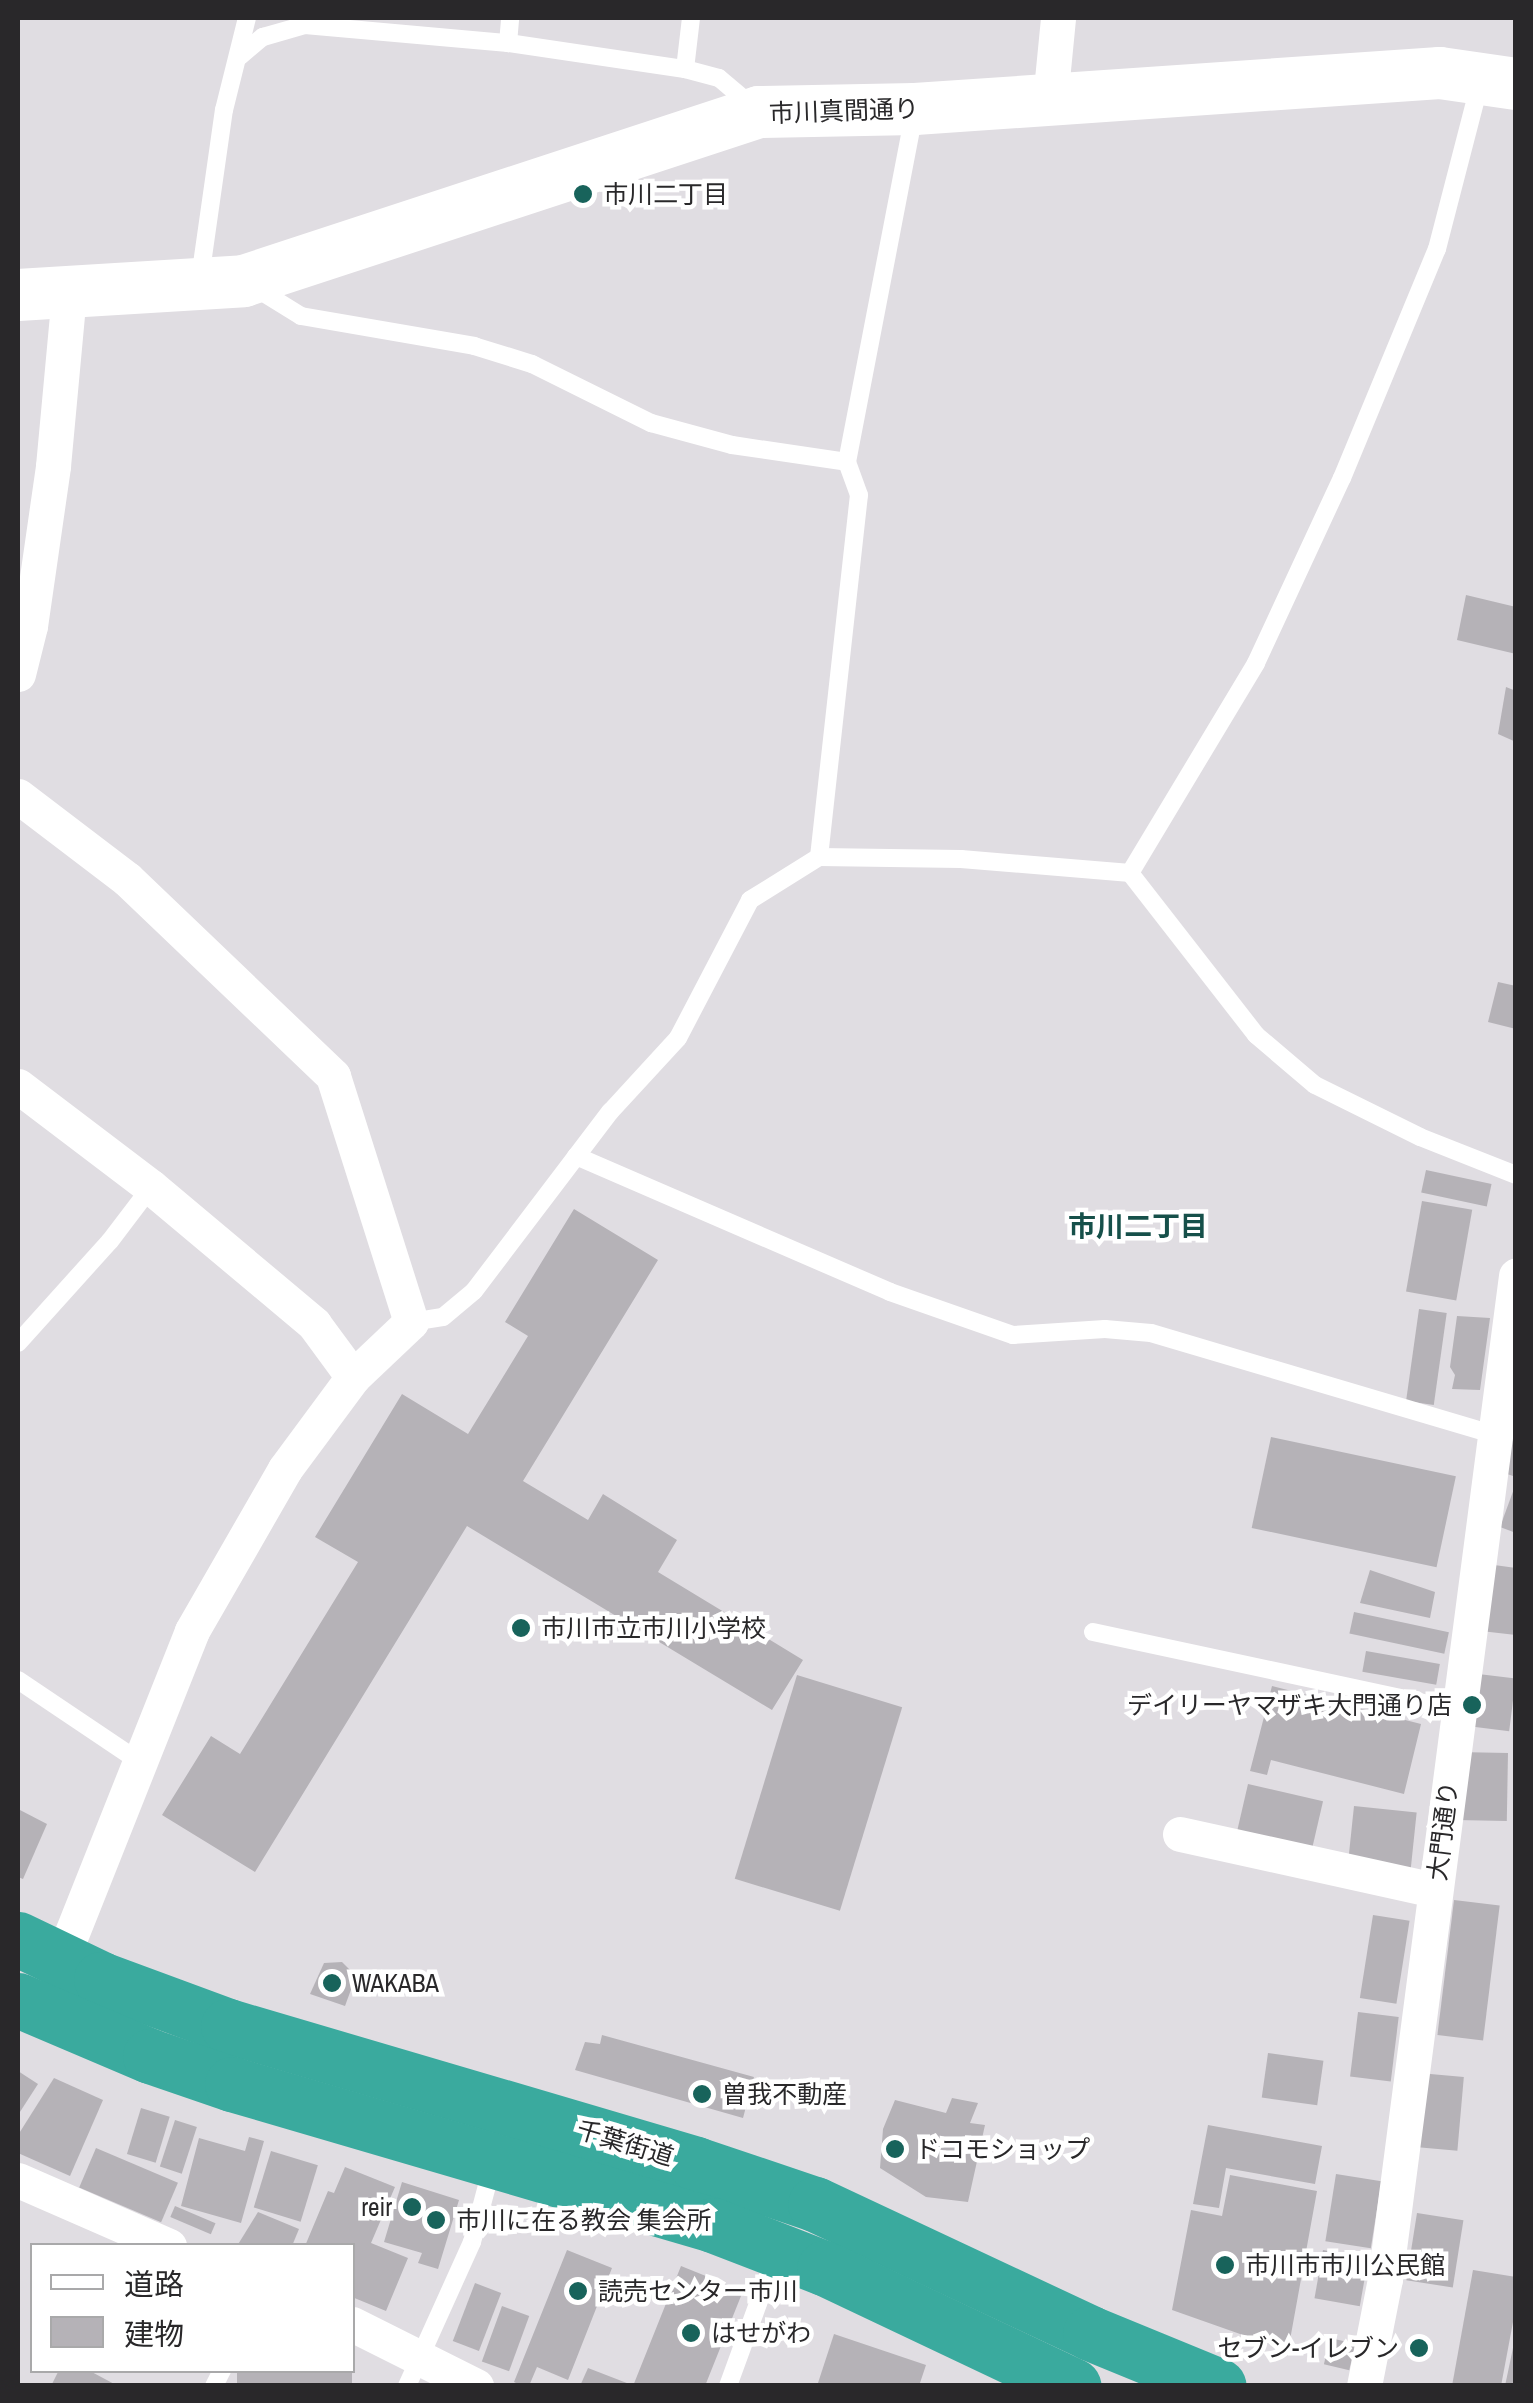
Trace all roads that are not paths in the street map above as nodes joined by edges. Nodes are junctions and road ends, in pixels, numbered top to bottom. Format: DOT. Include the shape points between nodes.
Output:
graph roads {
  1 [pos="247,18"];
  2 [pos="510,18"];
  3 [pos="691,18"];
  4 [pos="1058,18"];
  5 [pos="508,44"];
  6 [pos="240,56"];
  7 [pos="684,68"];
  8 [pos="1498,81"];
  9 [pos="1050,100"];
  10 [pos="915,109"];
  11 [pos="759,112"];
  12 [pos="222,282"];
  13 [pos="69,292"];
  14 [pos="18,295"];
  15 [pos="847,462"];
  16 [pos="18,674"];
  17 [pos="18,796"];
  18 [pos="819,856"];
  19 [pos="1130,873"];
  20 [pos="18,1086"];
  21 [pos="576,1156"];
  22 [pos="1516,1175"];
  23 [pos="151,1187"];
  24 [pos="1516,1276"];
  25 [pos="411,1322"];
  26 [pos="1513,1325"];
  27 [pos="18,1343"];
  28 [pos="353,1377"];
  29 [pos="1494,1434"];
  30 [pos="1092,1632"];
  31 [pos="18,1680"];
  32 [pos="1458,1710"];
  33 [pos="140,1762"];
  34 [pos="1180,1834"];
  35 [pos="1435,1890"];
  36 [pos="40,1950"];
  37 [pos="18,2000"];
  38 [pos="494,2162"];
  39 [pos="18,2180"];
  40 [pos="162,2243"];
  41 [pos="777,2250"];
  42 [pos="355,2326"];
  43 [pos="414,2370"];
  44 [pos="476,2386"];
  45 [pos="728,2386"];
  46 [pos="1074,2386"];
  47 [pos="1219,2386"];
  48 [pos="1364,2386"];
  1 -- 6 [label="lane"];
  2 -- 5 [label="lane"];
  3 -- 7 [label="lane"];
  4 -- 9 [label="street"];
  5 -- 6 [label="lane" via="305,25 263,36"];
  5 -- 7 [label="lane"];
  6 -- 12 [label="lane" via="224,110"];
  7 -- 11 [label="lane" via="720,78"];
  8 -- 9 [label="street, 市川真間通り" via="1440,73"];
  8 -- 19 [label="lane" via="1438,249 1342,478 1256,663"];
  9 -- 10 [label="street, 市川真間通り"];
  10 -- 11 [label="street, 市川真間通り"];
  10 -- 15 [label="lane"];
  11 -- 12 [label="street, 市川真間通り"];
  12 -- 13 [label="street, 市川真間通り"];
  12 -- 15 [label="lane" via="301,316 474,346 532,364 651,423"];
  13 -- 14 [label="street, 市川真間通り"];
  13 -- 16 [label="street" via="52,466"];
  15 -- 18 [label="lane" via="859,495"];
  17 -- 25 [label="street" via="128,879 332,1076"];
  18 -- 19 [label="lane"];
  18 -- 21 [label="lane" via="750,900 678,1038"];
  19 -- 22 [label="lane" via="1256,1035 1316,1085"];
  20 -- 23 [label="street"];
  21 -- 25 [label="lane" via="474,1291 443,1317"];
  21 -- 29 [label="lane" via="890,1292 1013,1335 1151,1333"];
  23 -- 27 [label="lane"];
  23 -- 28 [label="street" via="314,1324"];
  24 -- 26 [label="street, 大門通り"];
  25 -- 28 [label="street"];
  26 -- 29 [label="street, 大門通り"];
  28 -- 33 [label="street" via="286,1469 192,1631"];
  29 -- 32 [label="street, 大門通り"];
  30 -- 32 [label="lane"];
  31 -- 33 [label="lane"];
  32 -- 35 [label="street, 大門通り"];
  33 -- 36 [label="street"];
  34 -- 35 [label="street"];
  35 -- 48 [label="street, 大門通り" via="1385,2279"];
  36 -- 47 [label="highway, 千葉街道" via="258,2036 815,2204 1090,2334"];
  37 -- 38 [label="highway" via="232,2084"];
  38 -- 41 [label="highway"];
  38 -- 43 [label="lane" via="472,2242"];
  39 -- 40 [label="street"];
  41 -- 45 [label="lane"];
  41 -- 46 [label="highway"];
  42 -- 43 [label="street"];
  43 -- 44 [label="street"];
}
